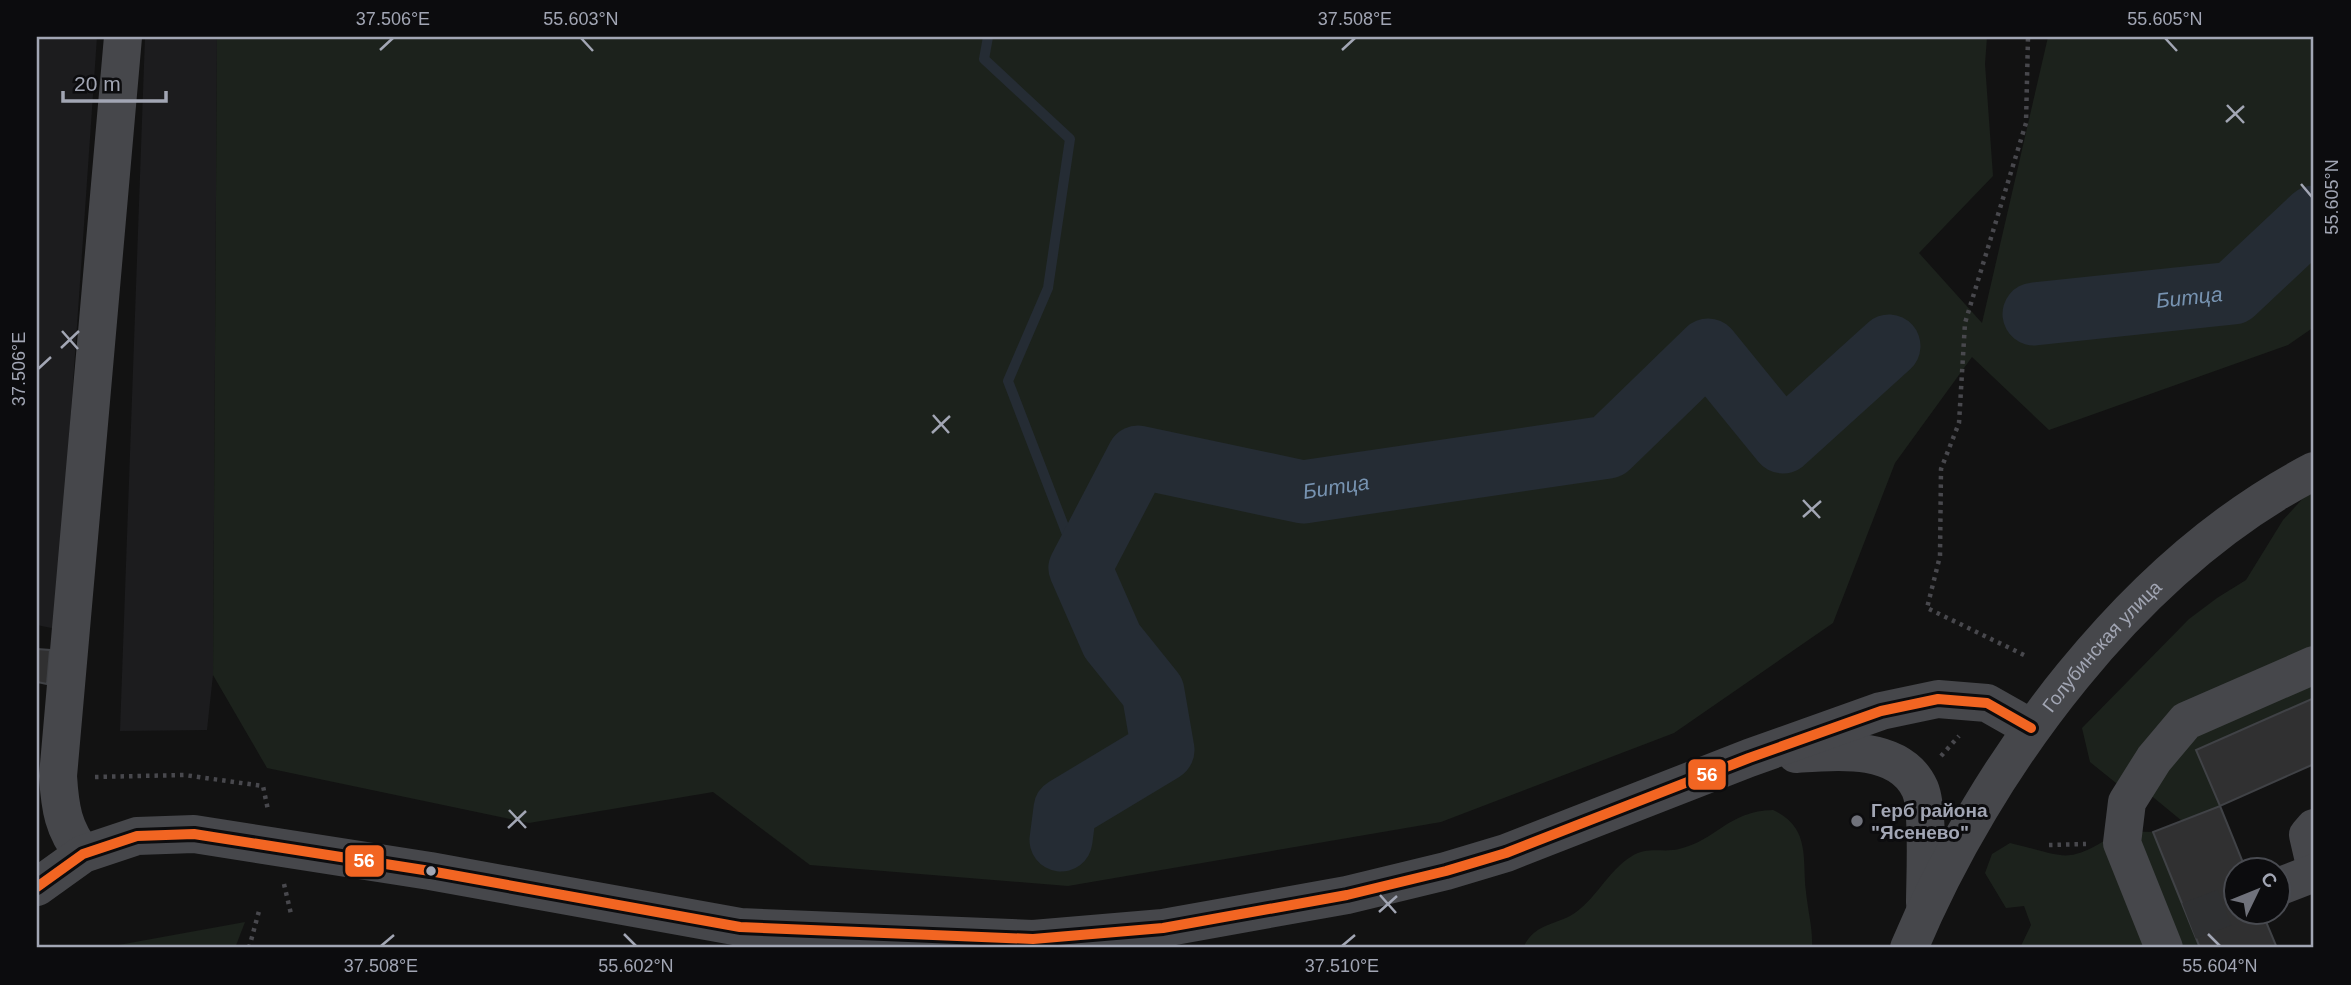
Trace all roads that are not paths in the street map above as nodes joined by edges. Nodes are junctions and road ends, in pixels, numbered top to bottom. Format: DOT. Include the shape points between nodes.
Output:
graph roads {
  1 [pos="123,37"];
  2 [pos="2314,471"];
  3 [pos="2314,664"];
  4 [pos="2031,728"];
  5 [pos="1749,758"];
  6 [pos="48,801"];
  7 [pos="2314,828"];
  8 [pos="83,855"];
  9 [pos="2314,861"];
  10 [pos="2314,873"];
  11 [pos="2292,881"];
  12 [pos="37,887"];
  13 [pos="1925,911"];
  14 [pos="2170,934"];
  15 [pos="1909,948"];
  1 -- 6 [label="street" via="58,776"];
  2 -- 4 [label="street, Голубинская улица" via="2244,514 2164,580 2117,626"];
  3 -- 14 [label="street" via="2186,721 2127,802 2122,843"];
  4 -- 5 [label="street" via="1987,703 1938,699 1881,711"];
  4 -- 13 [label="street, Голубинская улица" via="1981,802"];
  5 -- 8 [label="street" via="1506,853 1446,871 1347,895 1163,928 1033,939 740,927 194,834 137,836"];
  5 -- 13 [label="street" via="1853,751 1880,756 1909,775 1920,789 1924,821"];
  6 -- 8 [label="street"];
  7 -- 9 [label="street" via="2308,835"];
  8 -- 12 [label="street"];
  10 -- 11 [label="street"];
  13 -- 15 [label="street, Голубинская улица"];
}
